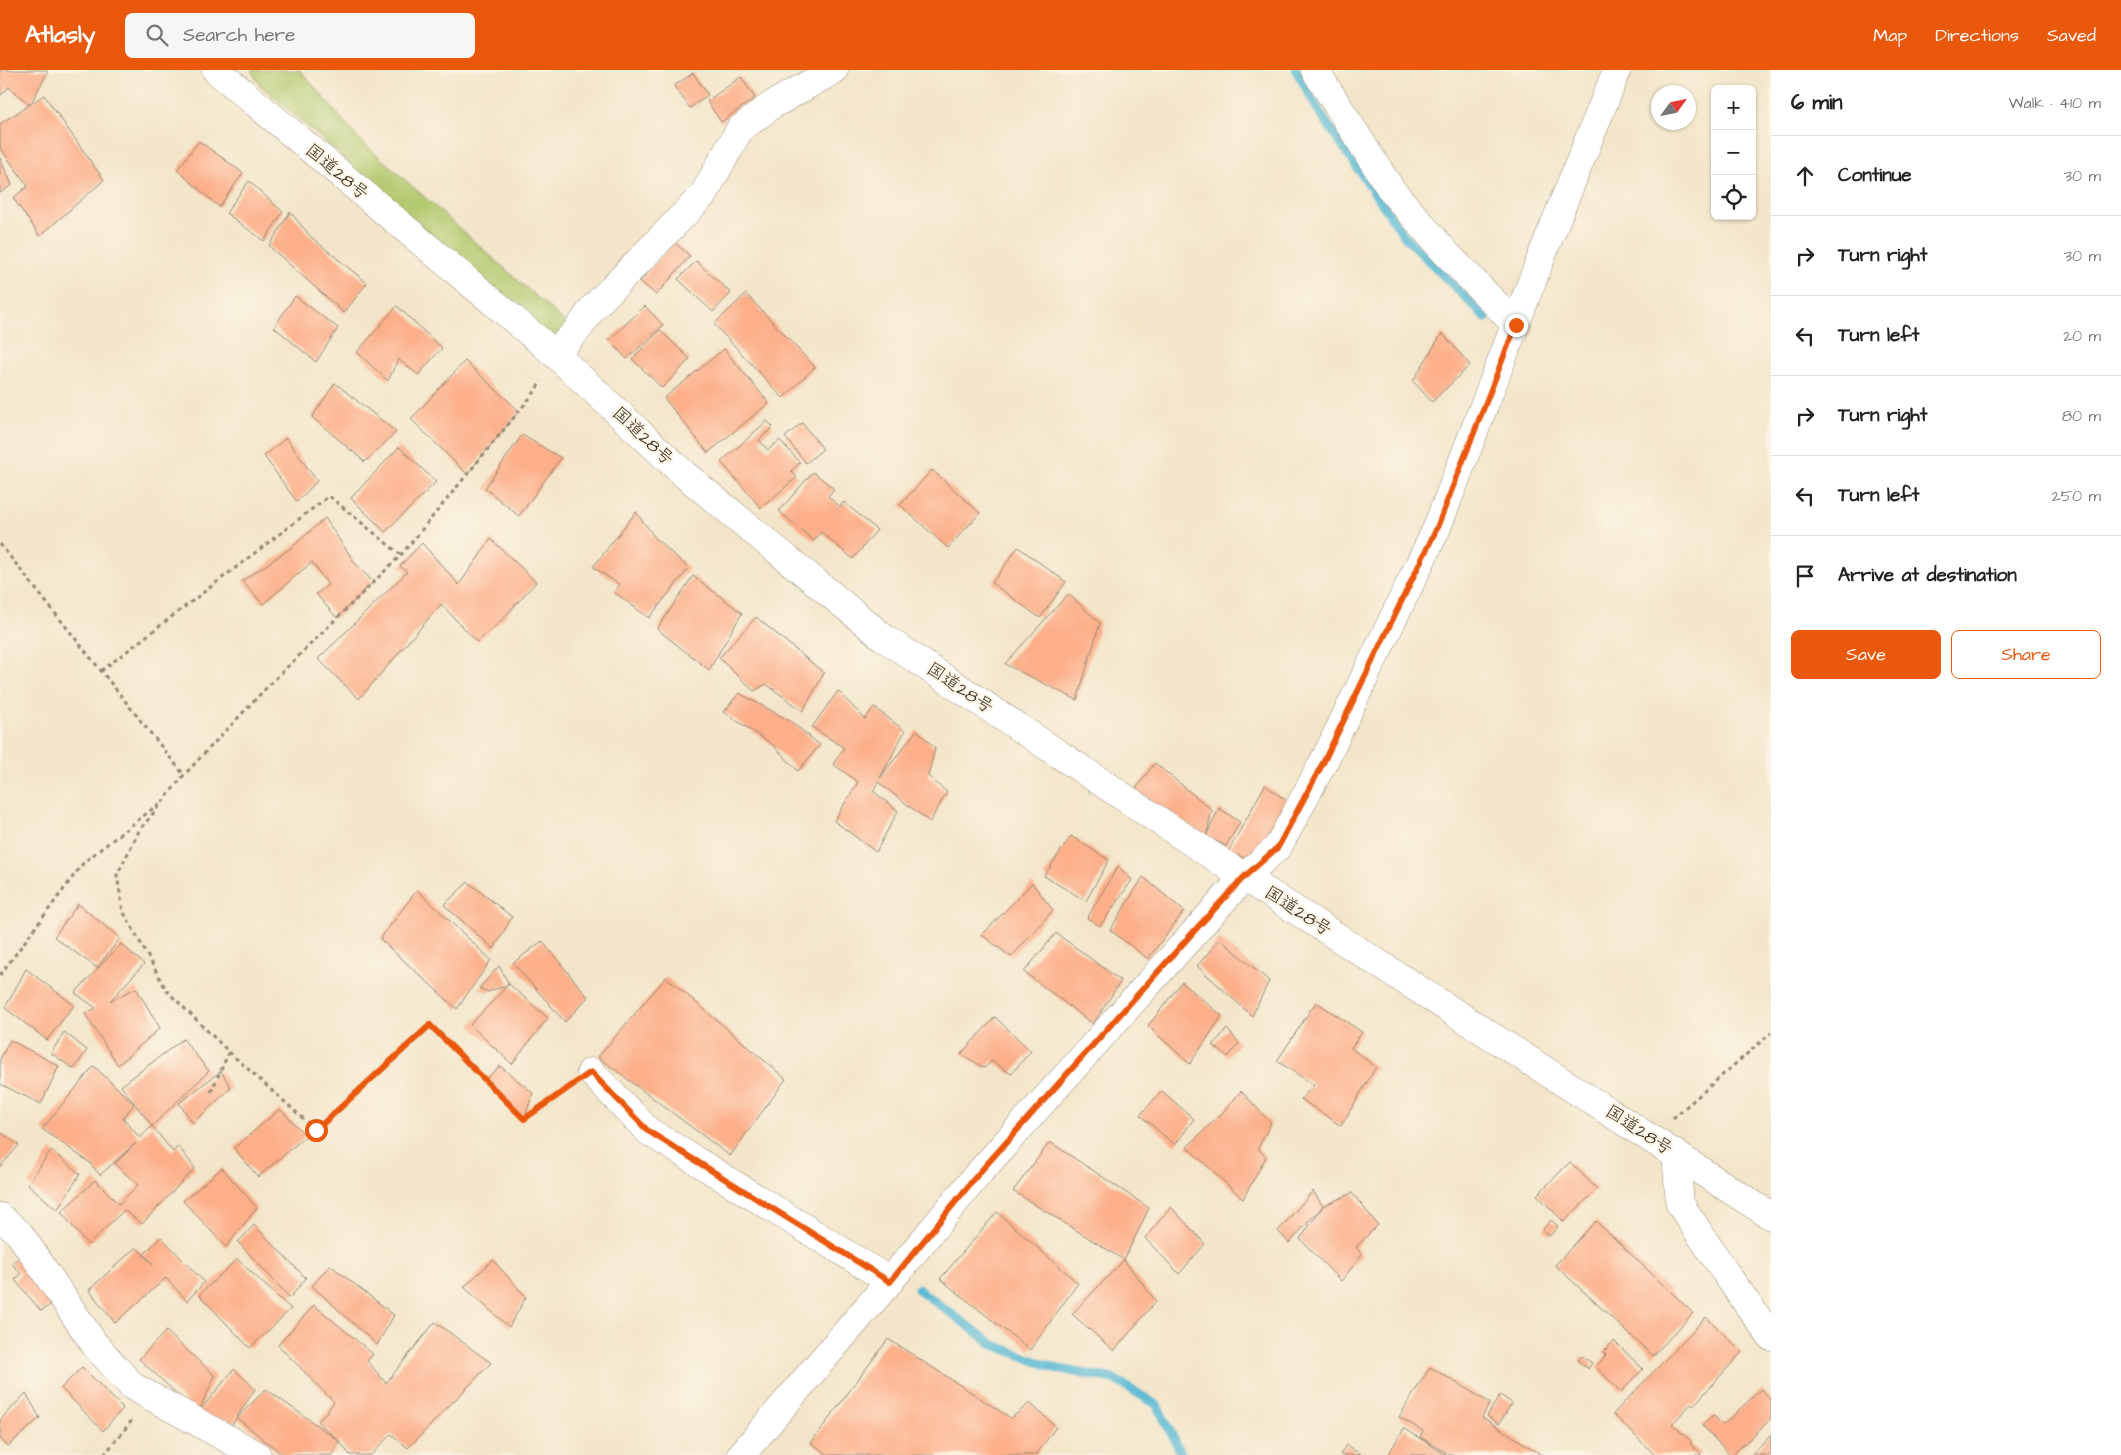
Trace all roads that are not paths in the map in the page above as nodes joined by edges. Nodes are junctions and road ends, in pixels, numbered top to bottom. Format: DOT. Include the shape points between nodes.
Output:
graph roads {
  1 [pos="216,70"];
  2 [pos="834,70"];
  3 [pos="1315,70"];
  4 [pos="1617,70"];
  5 [pos="1516,325"];
  6 [pos="555,354"];
  7 [pos="1244,877"];
  8 [pos="591,1072"];
  9 [pos="1676,1154"];
  10 [pos="1771,1216"];
  11 [pos="0,1217"];
  12 [pos="890,1282"];
  13 [pos="1771,1337"];
  14 [pos="257,1455"];
  15 [pos="742,1455"];
  1 -- 6 [label="main road, 国道28号"];
  2 -- 6 [label="main road" via="772,105 740,130 703,194 593,308"];
  3 -- 5 [label="main road" via="1392,191"];
  4 -- 5 [label="main road"];
  5 -- 7 [label="main road" via="1436,530 1324,761 1278,847"];
  6 -- 7 [label="main road, 国道28号" via="685,475 884,638"];
  7 -- 9 [label="main road, 国道28号"];
  7 -- 12 [label="main road" via="979,1173"];
  8 -- 12 [label="main road" via="648,1131"];
  9 -- 10 [label="main road, 国道28号"];
  9 -- 13 [label="main road" via="1680,1204"];
  11 -- 14 [label="main road" via="19,1233 95,1345 132,1386"];
  12 -- 15 [label="main road"];
}
